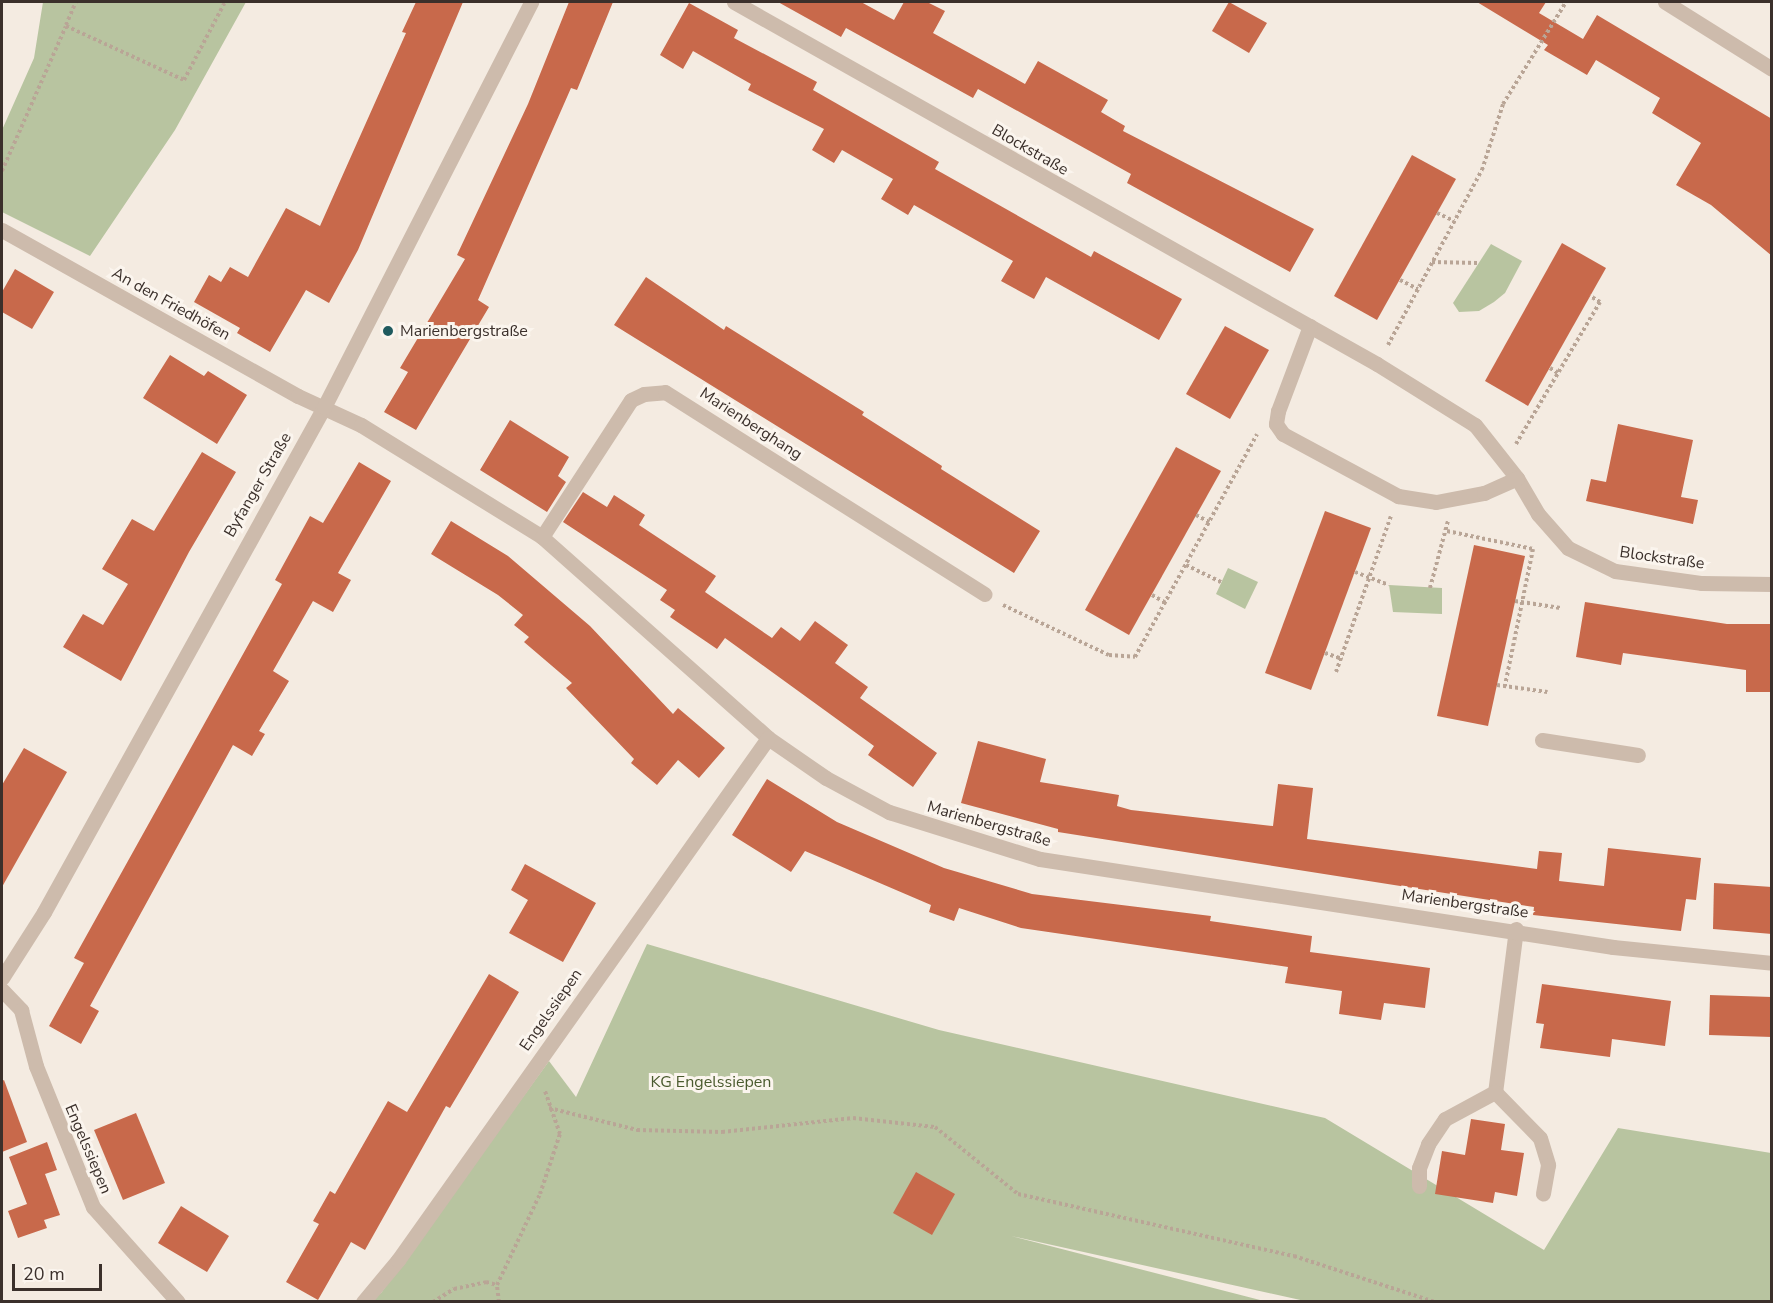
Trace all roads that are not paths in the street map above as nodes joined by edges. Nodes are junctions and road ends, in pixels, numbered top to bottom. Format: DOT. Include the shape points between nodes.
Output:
graph roads {
  1 [pos="531,2"];
  2 [pos="734,2"];
  3 [pos="1665,2"];
  4 [pos="1772,69"];
  5 [pos="2,230"];
  6 [pos="1310,326"];
  7 [pos="324,406"];
  8 [pos="1517,478"];
  9 [pos="542,537"];
  10 [pos="1772,584"];
  11 [pos="984,594"];
  12 [pos="768,738"];
  13 [pos="1542,740"];
  14 [pos="1638,755"];
  15 [pos="1516,929"];
  16 [pos="1772,963"];
  17 [pos="2,978"];
  18 [pos="2,990"];
  19 [pos="1495,1092"];
  20 [pos="1419,1186"];
  21 [pos="1543,1194"];
  22 [pos="178,1302"];
  23 [pos="363,1302"];
  1 -- 7 [label="street, Byfanger Straße"];
  2 -- 6 [label="street, Blockstraße"];
  3 -- 4 [label="street"];
  5 -- 7 [label="street, An den Friedhöfen" via="298,396"];
  6 -- 8 [label="street, Blockstraße" via="1475,425"];
  6 -- 8 [label="street" via="1276,424 1283,434 1398,496 1436,502 1484,493"];
  7 -- 9 [label="street, Marienbergstraße"];
  7 -- 17 [label="street, Byfanger Straße" via="44,912"];
  8 -- 10 [label="street, Blockstraße" via="1538,514 1568,548 1615,571 1702,583"];
  9 -- 11 [label="street, Marienberghang" via="631,400 664,392"];
  9 -- 12 [label="street, Marienbergstraße"];
  12 -- 15 [label="street, Marienbergstraße" via="826,778 889,812 1040,859"];
  12 -- 23 [label="street, Engelssiepen" via="398,1260"];
  13 -- 14 [label="street"];
  15 -- 16 [label="street, Marienbergstraße" via="1613,947"];
  15 -- 19 [label="street"];
  18 -- 22 [label="street, Engelssiepen" via="21,1010 40,1077 93,1207"];
  19 -- 20 [label="street" via="1445,1119 1428,1144"];
  19 -- 21 [label="street" via="1539,1138 1548,1165"];
}
